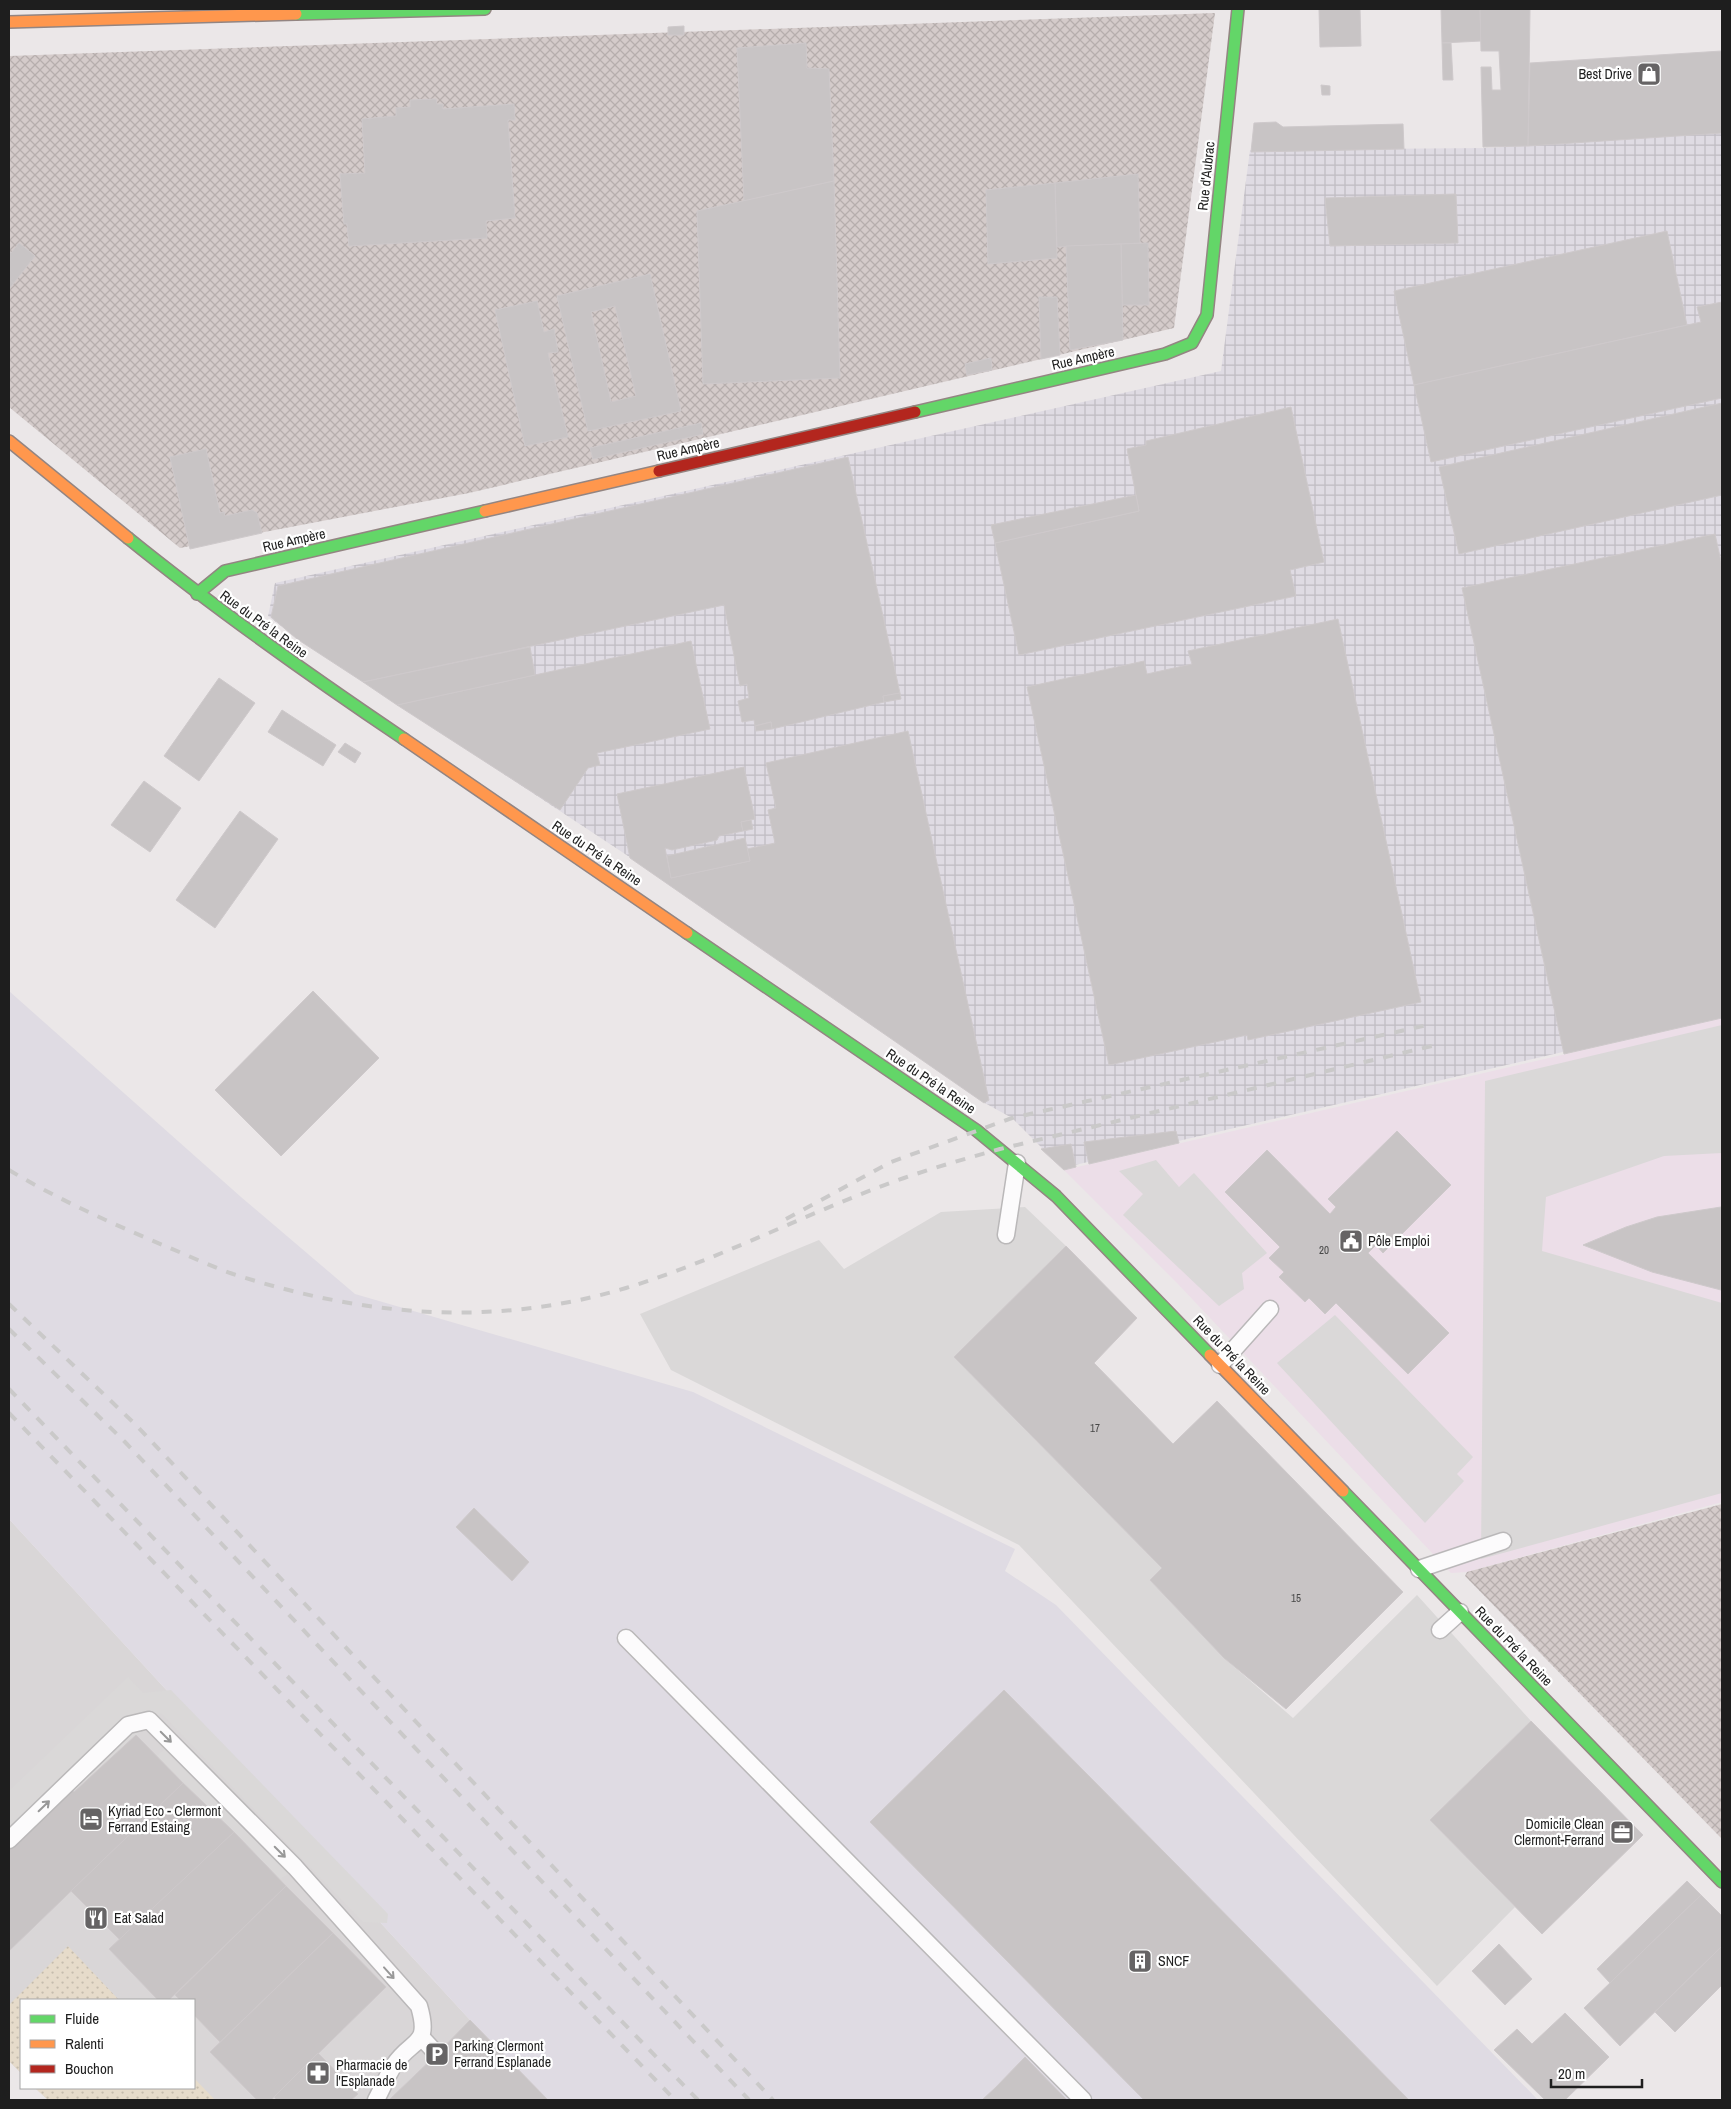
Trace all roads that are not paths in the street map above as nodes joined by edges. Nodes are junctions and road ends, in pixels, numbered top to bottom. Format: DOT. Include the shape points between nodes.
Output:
graph roads {
  1 [pos="485,9"];
  2 [pos="1238,9"];
  3 [pos="375,10"];
  4 [pos="9,22"];
  5 [pos="1192,344"];
  6 [pos="9,441"];
  7 [pos="197,594"];
  8 [pos="1017,1163"];
  9 [pos="1006,1235"];
  10 [pos="1270,1309"];
  11 [pos="1220,1365"];
  12 [pos="1503,1541"];
  13 [pos="1419,1569"];
  14 [pos="1460,1612"];
  15 [pos="1440,1630"];
  16 [pos="626,1638"];
  17 [pos="9,1840"];
  18 [pos="1722,1882"];
  19 [pos="423,2030"];
  20 [pos="437,2054"];
  21 [pos="376,2100"];
  22 [pos="1083,2100"];
  1 -- 3 [label="main road"];
  2 -- 5 [label="main road, Rue d'Aubrac" via="1207,315"];
  3 -- 4 [label="main road"];
  5 -- 7 [label="main road, Rue Ampère" via="1165,354 225,571"];
  6 -- 7 [label="main road, Rue du Pré la Reine"];
  7 -- 8 [label="main road, Rue du Pré la Reine" via="285,658 976,1130"];
  8 -- 9 [label="lane"];
  8 -- 11 [label="main road, Rue du Pré la Reine" via="1056,1196"];
  10 -- 11 [label="lane"];
  11 -- 13 [label="main road, Rue du Pré la Reine"];
  12 -- 13 [label="lane"];
  13 -- 14 [label="main road, Rue du Pré la Reine"];
  14 -- 15 [label="lane"];
  14 -- 18 [label="main road, Rue du Pré la Reine"];
  16 -- 22 [label="lane"];
  17 -- 19 [label="lane, one-way" via="128,1725 149,1720 295,1867 419,2006"];
  19 -- 20 [label="lane"];
  19 -- 21 [label="lane" via="395,2064"];
}
